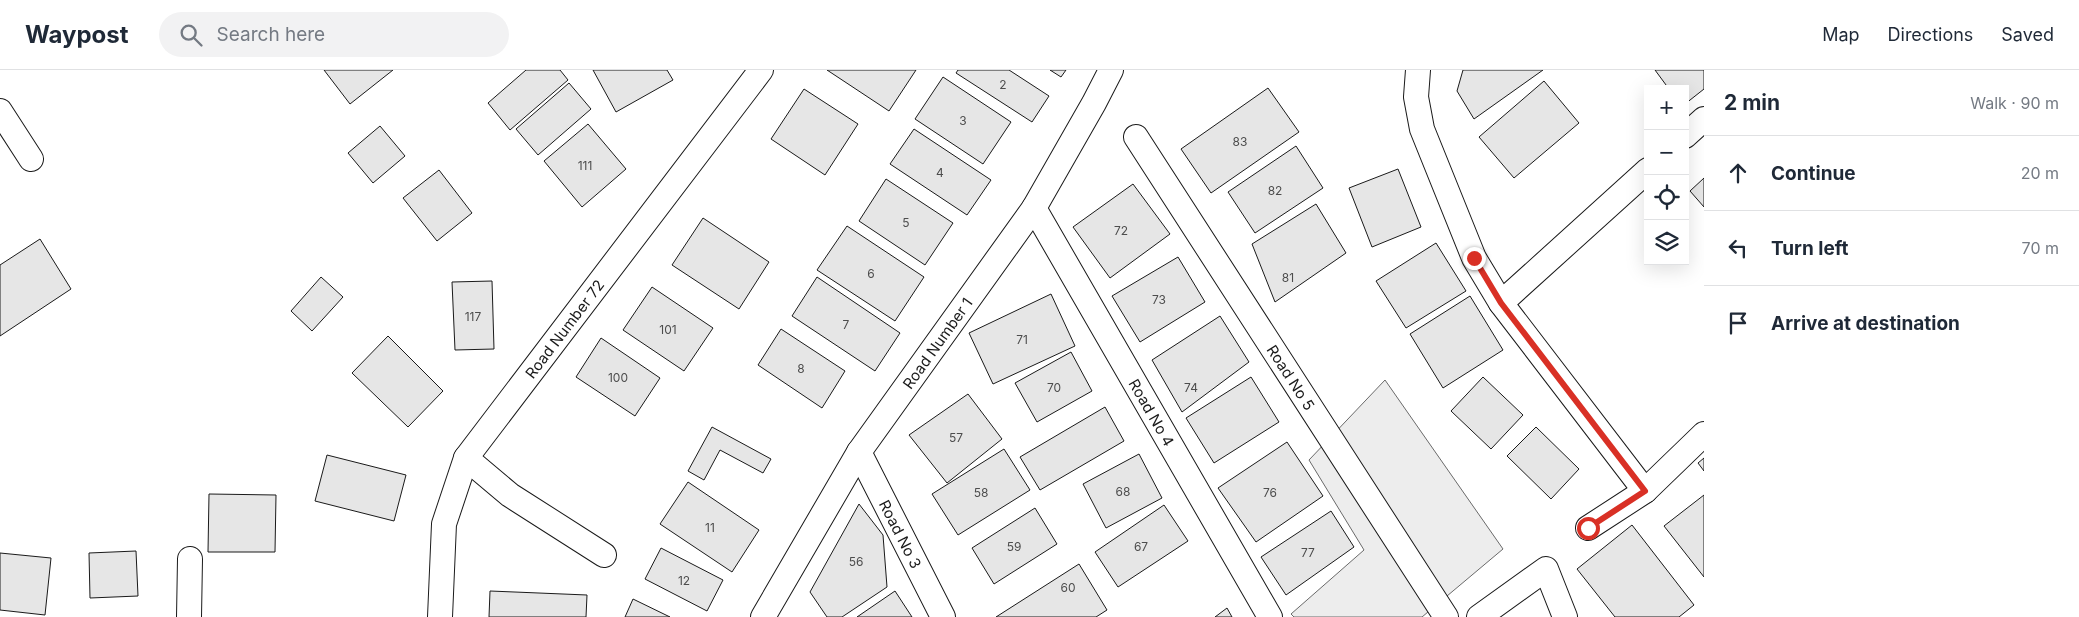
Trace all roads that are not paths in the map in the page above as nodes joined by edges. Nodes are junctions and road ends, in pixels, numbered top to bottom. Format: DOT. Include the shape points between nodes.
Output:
graph roads {
  1 [pos="761,70"];
  2 [pos="1111,70"];
  3 [pos="1418,70"];
  4 [pos="0,111"];
  5 [pos="1704,119"];
  6 [pos="1689,132"];
  7 [pos="1136,137"];
  8 [pos="30,159"];
  9 [pos="1644,174"];
  10 [pos="1034,208"];
  11 [pos="1501,303"];
  12 [pos="1704,434"];
  13 [pos="859,452"];
  14 [pos="466,458"];
  15 [pos="1645,491"];
  16 [pos="1588,528"];
  17 [pos="604,555"];
  18 [pos="190,560"];
  19 [pos="188,617"];
  20 [pos="440,617"];
  21 [pos="763,617"];
  22 [pos="943,617"];
  23 [pos="1270,617"];
  24 [pos="1446,617"];
  25 [pos="1479,617"];
  26 [pos="1565,617"];
  1 -- 14 [label="street, Road Number 72"];
  2 -- 10 [label="street, Road Number 1"];
  3 -- 11 [label="street" via="1416,97 1422,129 1474,258"];
  4 -- 8 [label="street"];
  5 -- 6 [label="street"];
  7 -- 24 [label="street, Road No 5"];
  9 -- 11 [label="street"];
  10 -- 13 [label="street, Road Number 1"];
  10 -- 23 [label="street, Road No 4"];
  11 -- 15 [label="street"];
  12 -- 15 [label="street"];
  13 -- 21 [label="street, Road Number 1"];
  13 -- 22 [label="street, Road No 3"];
  14 -- 17 [label="street" via="510,494"];
  14 -- 20 [label="street, Road Number 72" via="444,524"];
  15 -- 16 [label="street"];
  18 -- 19 [label="street"];
  25 -- 26 [label="street" via="1546,569"];
}
